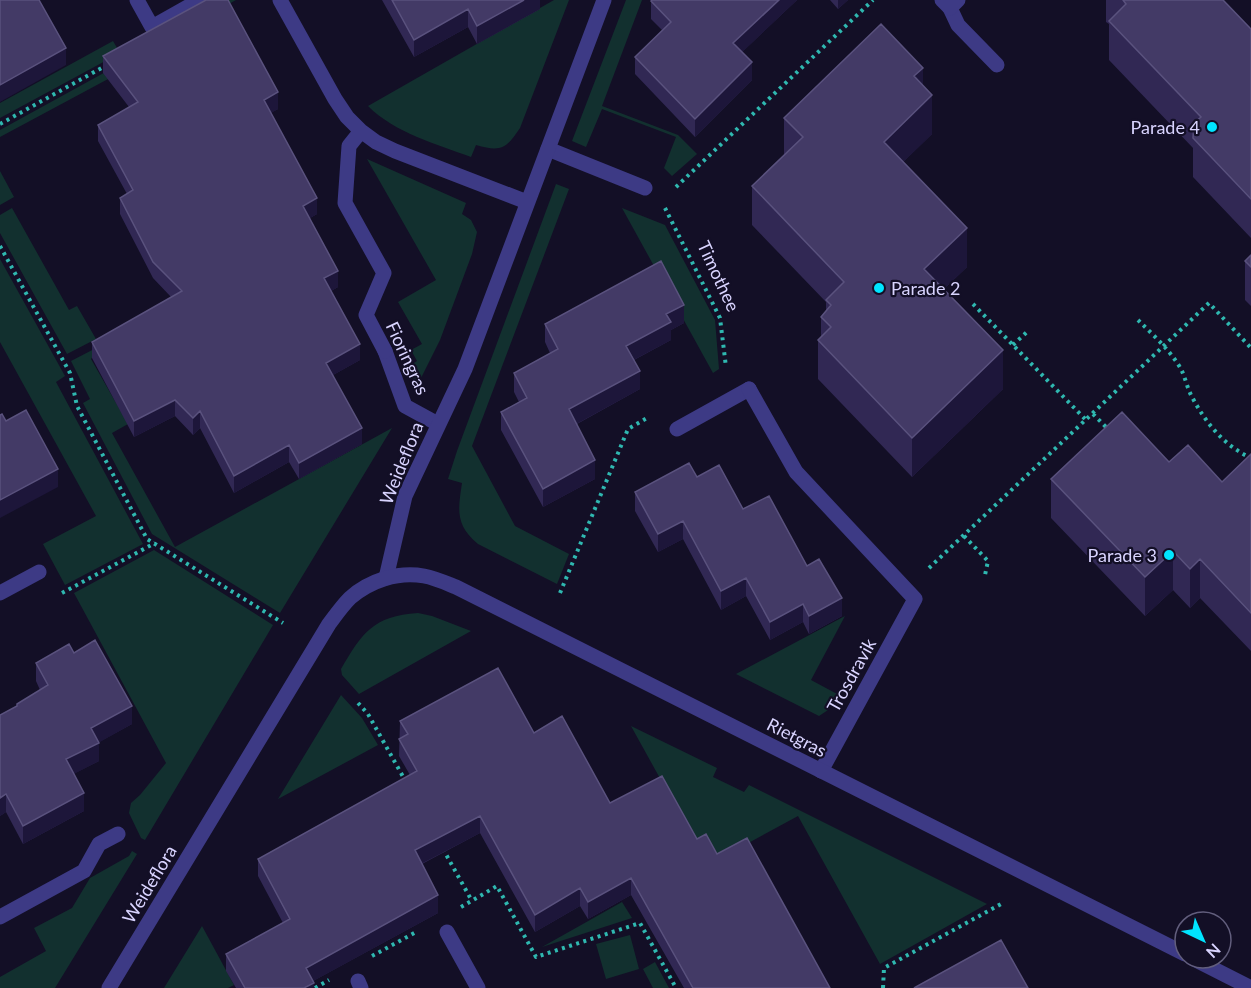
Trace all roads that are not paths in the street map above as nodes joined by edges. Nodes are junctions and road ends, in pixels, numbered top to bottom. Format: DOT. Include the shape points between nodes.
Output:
graph roads {
  1 [pos="137,0"];
  2 [pos="200,0"];
  3 [pos="280,0"];
  4 [pos="604,0"];
  5 [pos="950,3"];
  6 [pos="997,65"];
  7 [pos="361,131"];
  8 [pos="548,149"];
  9 [pos="645,188"];
  10 [pos="527,202"];
  11 [pos="438,424"];
  12 [pos="677,429"];
  13 [pos="39,572"];
  14 [pos="386,578"];
  15 [pos="0,593"];
  16 [pos="821,771"];
  17 [pos="118,834"];
  18 [pos="0,917"];
  19 [pos="447,932"];
  20 [pos="1173,948"];
  21 [pos="1216,970"];
  22 [pos="1251,987"];
  23 [pos="110,988"];
  24 [pos="478,988"];
  1 -- 2 [label="street" via="152,27"];
  3 -- 7 [label="street" via="335,99"];
  4 -- 8 [label="street, Weideflora"];
  5 -- 6 [label="street" via="958,25"];
  7 -- 10 [label="street" via="395,151"];
  7 -- 11 [label="street, Fioringras" via="349,146 345,202 384,273 366,315 385,351 405,406"];
  8 -- 9 [label="street"];
  8 -- 10 [label="street, Weideflora"];
  10 -- 11 [label="street, Weideflora" via="465,369"];
  11 -- 14 [label="street, Weideflora" via="405,496"];
  12 -- 16 [label="street, Trosdravik" via="749,389 796,472 915,598"];
  13 -- 15 [label="street"];
  14 -- 16 [label="street, Rietgras" via="424,576 456,586"];
  14 -- 23 [label="street, Weideflora" via="364,587 329,624"];
  16 -- 20 [label="street, Rietgras"];
  17 -- 18 [label="street" via="99,844 84,871"];
  19 -- 24 [label="street"];
  21 -- 22 [label="street"];
}
